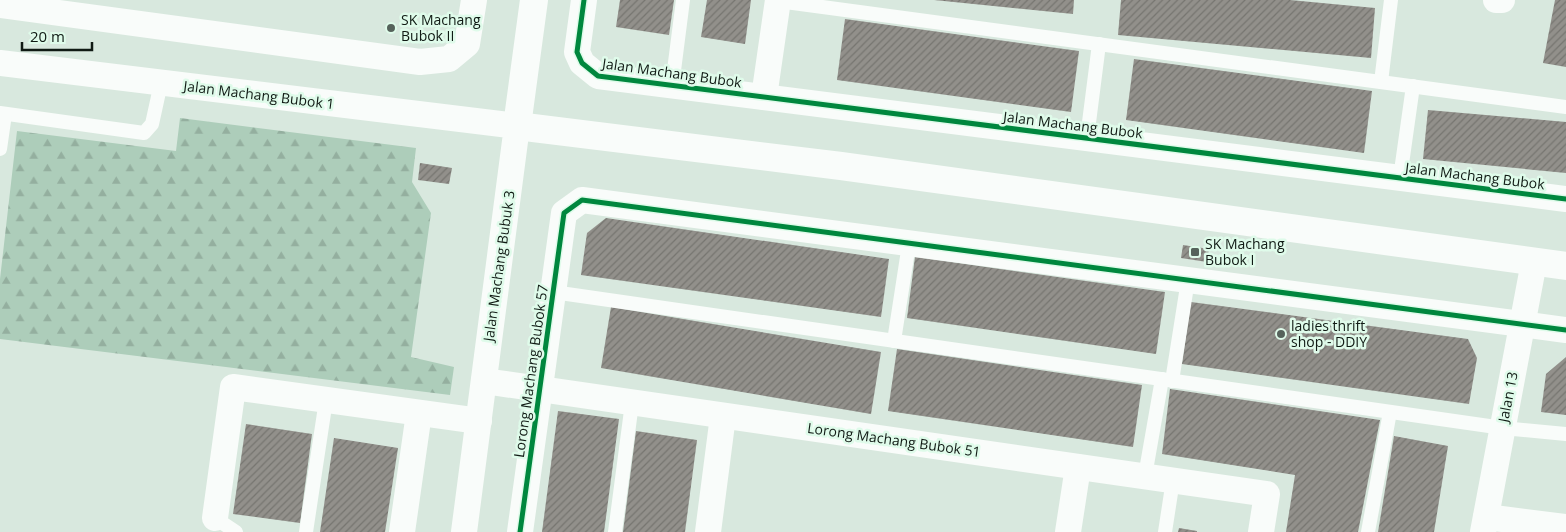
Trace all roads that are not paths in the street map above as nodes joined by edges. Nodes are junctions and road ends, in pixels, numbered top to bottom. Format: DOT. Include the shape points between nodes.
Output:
graph roads {
  1 [pos="474,0"];
  2 [pos="534,0"];
  3 [pos="584,0"];
  4 [pos="683,0"];
  5 [pos="778,0"];
  6 [pos="1391,0"];
  7 [pos="1496,0"];
  8 [pos="1502,0"];
  9 [pos="0,5"];
  10 [pos="1099,44"];
  11 [pos="0,63"];
  12 [pos="1381,82"];
  13 [pos="161,83"];
  14 [pos="672,86"];
  15 [pos="1413,86"];
  16 [pos="764,97"];
  17 [pos="1566,107"];
  18 [pos="3,114"];
  19 [pos="517,126"];
  20 [pos="1087,138"];
  21 [pos="0,148"];
  22 [pos="1400,178"];
  23 [pos="1566,199"];
  24 [pos="909,244"];
  25 [pos="1534,262"];
  26 [pos="1566,266"];
  27 [pos="1188,280"];
  28 [pos="553,292"];
  29 [pos="1522,324"];
  30 [pos="1566,330"];
  31 [pos="894,341"];
  32 [pos="1167,380"];
  33 [pos="484,381"];
  34 [pos="540,389"];
  35 [pos="326,400"];
  36 [pos="632,402"];
  37 [pos="1390,412"];
  38 [pos="419,413"];
  39 [pos="723,416"];
  40 [pos="479,421"];
  41 [pos="1502,428"];
  42 [pos="1566,434"];
  43 [pos="1078,467"];
  44 [pos="1145,476"];
  45 [pos="1173,480"];
  46 [pos="1484,524"];
  47 [pos="226,525"];
  48 [pos="1566,527"];
  49 [pos="306,532"];
  50 [pos="402,532"];
  51 [pos="464,532"];
  52 [pos="520,532"];
  53 [pos="615,532"];
  54 [pos="708,532"];
  55 [pos="1068,532"];
  56 [pos="1164,532"];
  57 [pos="1261,532"];
  58 [pos="1368,532"];
  1 -- 9 [label="street" via="467,44 449,59 420,62"];
  2 -- 19 [label="main road, Jalan Machang Bubuk 3"];
  3 -- 14 [label="street, Jalan Machang Bubok" via="577,52 582,63 598,76"];
  4 -- 14 [label="lane"];
  5 -- 10 [label="lane"];
  5 -- 16 [label="street"];
  6 -- 12 [label="lane"];
  7 -- 8 [label="street"];
  10 -- 12 [label="lane"];
  10 -- 20 [label="lane"];
  11 -- 13 [label="street, Jalan Machang Bubok 1"];
  12 -- 15 [label="lane"];
  13 -- 18 [label="lane" via="152,124 144,133"];
  13 -- 19 [label="street, Jalan Machang Bubok 1"];
  14 -- 16 [label="street, Jalan Machang Bubok"];
  15 -- 17 [label="lane"];
  15 -- 22 [label="lane"];
  16 -- 20 [label="street, Jalan Machang Bubok"];
  18 -- 21 [label="lane"];
  19 -- 25 [label="main road" via="841,166"];
  19 -- 33 [label="street, Jalan Machang Bubuk 3"];
  20 -- 22 [label="street, Jalan Machang Bubok"];
  22 -- 23 [label="street, Jalan Machang Bubok"];
  24 -- 27 [label="street"];
  24 -- 28 [label="street, Lorong Machang Bubok 57" via="582,200 564,213"];
  24 -- 31 [label="lane"];
  25 -- 26 [label="main road"];
  25 -- 29 [label="street, Jalan 13"];
  27 -- 29 [label="street"];
  27 -- 32 [label="lane"];
  28 -- 31 [label="lane"];
  28 -- 34 [label="street, Lorong Machang Bubok 57"];
  29 -- 30 [label="street"];
  29 -- 41 [label="street, Jalan 13"];
  31 -- 32 [label="lane"];
  32 -- 37 [label="lane"];
  32 -- 44 [label="lane"];
  33 -- 34 [label="street, Lorong Machang Bubok 51"];
  33 -- 40 [label="street, Jalan Machang Bubuk 3"];
  34 -- 36 [label="street, Lorong Machang Bubok 51"];
  34 -- 52 [label="street, Lorong Machang Bubok 57"];
  35 -- 38 [label="street"];
  35 -- 47 [label="street" via="233,387"];
  35 -- 49 [label="lane"];
  36 -- 39 [label="street, Lorong Machang Bubok 51"];
  36 -- 53 [label="lane"];
  37 -- 41 [label="lane"];
  37 -- 58 [label="lane"];
  38 -- 40 [label="street"];
  38 -- 50 [label="street"];
  39 -- 43 [label="street, Lorong Machang Bubok 51"];
  39 -- 54 [label="street"];
  40 -- 51 [label="street, Jalan Machang Bubuk 3"];
  41 -- 42 [label="lane"];
  41 -- 46 [label="street, Jalan 13"];
  43 -- 44 [label="street, Lorong Machang Bubok 51"];
  43 -- 55 [label="street"];
  44 -- 45 [label="street, Lorong Machang Bubok 51"];
  45 -- 56 [label="lane"];
  45 -- 57 [label="street, Lorong Machang Bubok 51" via="1267,494"];
  46 -- 48 [label="street"];
}
